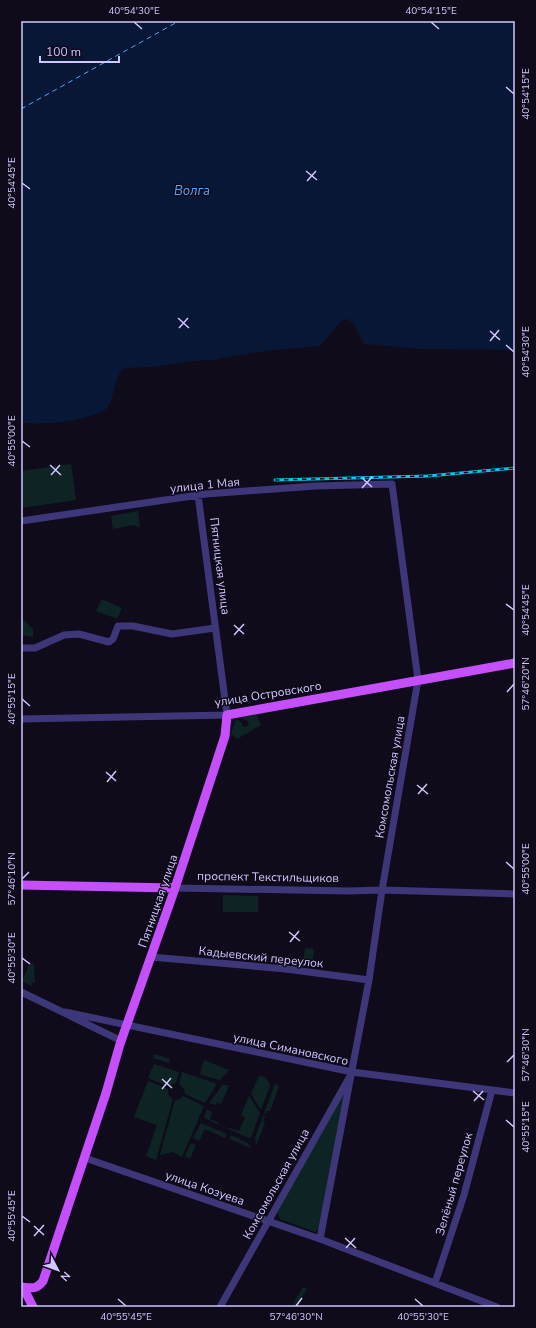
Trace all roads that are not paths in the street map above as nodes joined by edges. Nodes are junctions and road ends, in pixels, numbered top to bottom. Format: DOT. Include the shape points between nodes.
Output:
graph roads {
  1 [pos="392,484"];
  2 [pos="198,496"];
  3 [pos="21,521"];
  4 [pos="215,628"];
  5 [pos="21,648"];
  6 [pos="515,663"];
  7 [pos="418,680"];
  8 [pos="227,715"];
  9 [pos="21,719"];
  10 [pos="21,885"];
  11 [pos="175,888"];
  12 [pos="382,890"];
  13 [pos="515,894"];
  14 [pos="151,957"];
  15 [pos="369,980"];
  16 [pos="21,992"];
  17 [pos="65,1012"];
  18 [pos="128,1026"];
  19 [pos="122,1041"];
  20 [pos="352,1072"];
  21 [pos="492,1090"];
  22 [pos="515,1093"];
  23 [pos="85,1158"];
  24 [pos="268,1221"];
  25 [pos="320,1239"];
  26 [pos="435,1283"];
  27 [pos="22,1286"];
  28 [pos="33,1307"];
  29 [pos="220,1307"];
  30 [pos="497,1307"];
  1 -- 2 [label="street, улица 1 Мая" via="315,486"];
  1 -- 7 [label="street, Комсомольская улица"];
  2 -- 3 [label="street, улица 1 Мая"];
  2 -- 4 [label="street, Пятницкая улица"];
  4 -- 5 [label="street" via="172,634 132,626 118,626 113,639 109,642 79,634 64,635 34,648"];
  4 -- 8 [label="street, Пятницкая улица"];
  6 -- 7 [label="main road, улица Островского"];
  7 -- 8 [label="main road, улица Островского"];
  7 -- 12 [label="street, Комсомольская улица"];
  8 -- 9 [label="street, улица Островского"];
  8 -- 11 [label="main road, Пятницкая улица" via="225,736"];
  10 -- 11 [label="main road, проспект Текстильщиков"];
  11 -- 12 [label="street, проспект Текстильщиков"];
  11 -- 14 [label="main road, Пятницкая улица"];
  12 -- 13 [label="street, проспект Текстильщиков"];
  12 -- 15 [label="street, Комсомольская улица"];
  14 -- 15 [label="street, Кадыевский переулок" via="286,969"];
  14 -- 18 [label="main road, Пятницкая улица"];
  15 -- 20 [label="street, Комсомольская улица"];
  16 -- 17 [label="street, улица Симановского"];
  17 -- 18 [label="street, улица Симановского"];
  17 -- 19 [label="street, улица Симановского"];
  18 -- 19 [label="main road, Пятницкая улица"];
  18 -- 20 [label="street, улица Симановского"];
  19 -- 23 [label="main road, Пятницкая улица"];
  20 -- 21 [label="street, улица Симановского"];
  20 -- 24 [label="street, Комсомольская улица"];
  20 -- 25 [label="street, Комсомольская улица"];
  21 -- 22 [label="street, улица Симановского"];
  21 -- 26 [label="street, Зелёный переулок" via="464,1194"];
  23 -- 24 [label="street, улица Козуева"];
  23 -- 27 [label="main road, Пятницкая улица" via="43,1281 34,1288"];
  24 -- 25 [label="street, улица Козуева"];
  24 -- 29 [label="street, Комсомольская улица"];
  25 -- 26 [label="street, улица Козуева"];
  26 -- 30 [label="street, улица Козуева"];
  27 -- 28 [label="main road"];
}
